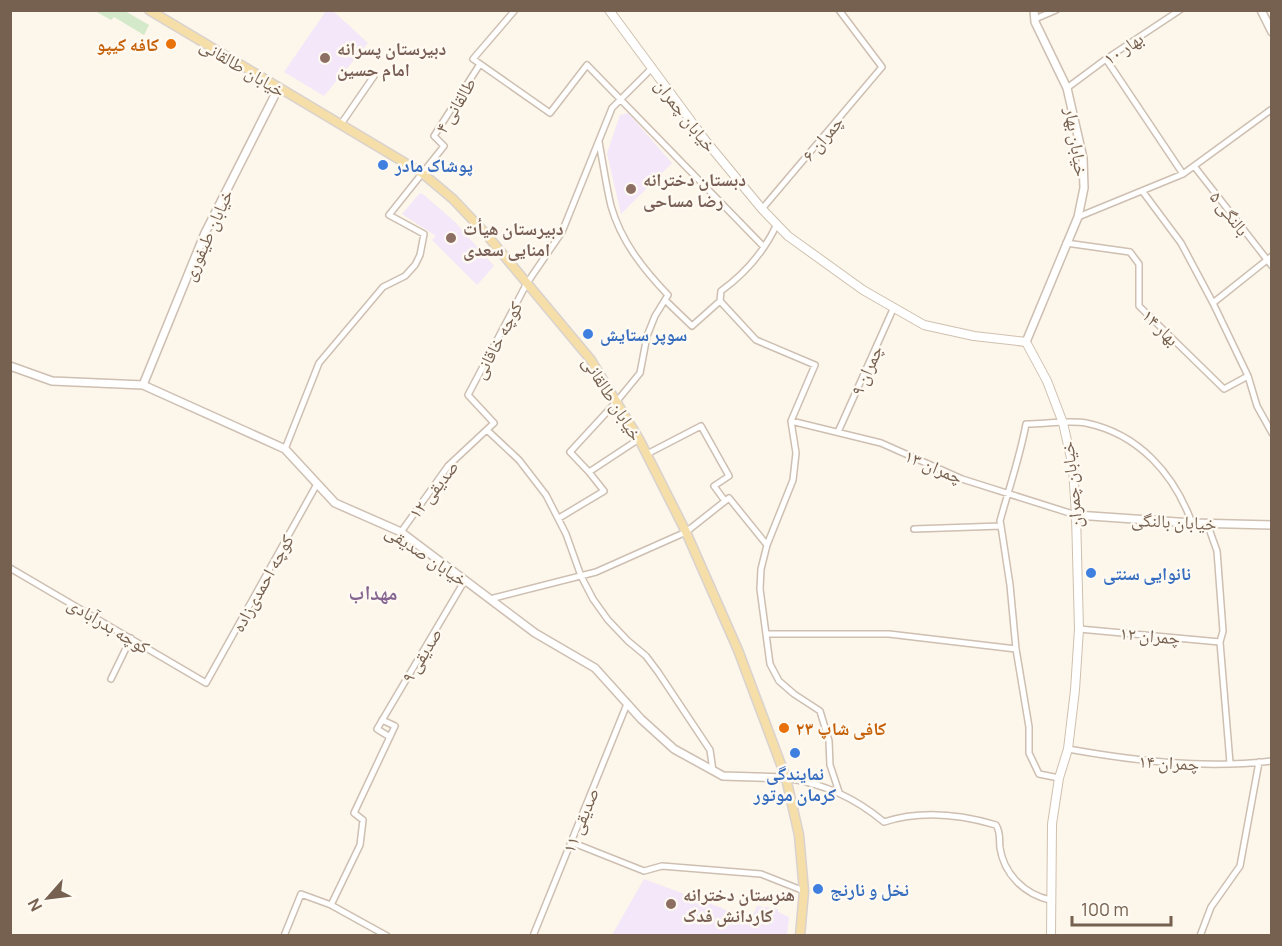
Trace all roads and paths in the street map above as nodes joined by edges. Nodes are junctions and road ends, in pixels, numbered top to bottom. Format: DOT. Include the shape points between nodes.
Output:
graph roads {
  1 [pos="149,10"];
  2 [pos="515,10"];
  3 [pos="609,10"];
  4 [pos="839,10"];
  5 [pos="1034,10"];
  6 [pos="1056,10"];
  7 [pos="1180,10"];
  8 [pos="1261,10"];
  9 [pos="1035,19"];
  10 [pos="1272,32"];
  11 [pos="1106,60"];
  12 [pos="480,64"];
  13 [pos="651,69"];
  14 [pos="374,76"];
  15 [pos="1067,88"];
  16 [pos="278,89"];
  17 [pos="621,99"];
  18 [pos="1272,109"];
  19 [pos="341,124"];
  20 [pos="599,140"];
  21 [pos="1194,166"];
  22 [pos="422,173"];
  23 [pos="1183,174"];
  24 [pos="1143,192"];
  25 [pos="762,209"];
  26 [pos="1078,217"];
  27 [pos="777,224"];
  28 [pos="1065,243"];
  29 [pos="764,247"];
  30 [pos="1269,258"];
  31 [pos="1272,267"];
  32 [pos="527,283"];
  33 [pos="667,297"];
  34 [pos="720,301"];
  35 [pos="1213,303"];
  36 [pos="894,308"];
  37 [pos="1026,342"];
  38 [pos="10,366"];
  39 [pos="1248,376"];
  40 [pos="143,385"];
  41 [pos="617,401"];
  42 [pos="791,421"];
  43 [pos="494,423"];
  44 [pos="1063,423"];
  45 [pos="487,430"];
  46 [pos="838,432"];
  47 [pos="1272,433"];
  48 [pos="639,439"];
  49 [pos="285,449"];
  50 [pos="647,454"];
  51 [pos="589,472"];
  52 [pos="317,484"];
  53 [pos="1008,493"];
  54 [pos="727,500"];
  55 [pos="1076,514"];
  56 [pos="559,518"];
  57 [pos="1192,522"];
  58 [pos="1207,523"];
  59 [pos="1272,525"];
  60 [pos="1000,526"];
  61 [pos="914,529"];
  62 [pos="401,532"];
  63 [pos="686,532"];
  64 [pos="767,545"];
  65 [pos="10,568"];
  66 [pos="580,576"];
  67 [pos="465,580"];
  68 [pos="490,599"];
  69 [pos="1079,629"];
  70 [pos="766,634"];
  71 [pos="131,638"];
  72 [pos="1220,642"];
  73 [pos="1016,649"];
  74 [pos="111,679"];
  75 [pos="206,683"];
  76 [pos="627,704"];
  77 [pos="382,720"];
  78 [pos="390,737"];
  79 [pos="1068,749"];
  80 [pos="1272,761"];
  81 [pos="1259,762"];
  82 [pos="1230,763"];
  83 [pos="713,771"];
  84 [pos="786,778"];
  85 [pos="1059,778"];
  86 [pos="839,792"];
  87 [pos="571,842"];
  88 [pos="804,891"];
  89 [pos="1050,900"];
  90 [pos="331,905"];
  91 [pos="284,936"];
  92 [pos="387,936"];
  93 [pos="533,936"];
  94 [pos="800,936"];
  95 [pos="1051,936"];
  96 [pos="1200,936"];
  1 -- 16 [label="main road, خیابان طالقانی"];
  2 -- 12 [label="street" via="474,59"];
  3 -- 13 [label="main road, خیابان چمران"];
  4 -- 25 [label="street, چمران ۶" via="882,67"];
  5 -- 9 [label="street, خیابان بهار"];
  6 -- 9 [label="street"];
  7 -- 11 [label="street, بهار ۱۰"];
  8 -- 10 [label="street"];
  9 -- 15 [label="street, خیابان بهار"];
  11 -- 15 [label="street, بهار ۱۰"];
  11 -- 23 [label="street"];
  12 -- 17 [label="street" via="550,113 587,65"];
  12 -- 22 [label="street, طالقانی ۴" via="434,136 444,146"];
  13 -- 17 [label="street"];
  13 -- 25 [label="main road, خیابان چمران"];
  14 -- 19 [label="street"];
  15 -- 26 [label="street, خیابان بهار" via="1083,159 1084,188"];
  16 -- 19 [label="main road, خیابان طالقانی"];
  16 -- 40 [label="street, خیابان طیفوری" via="205,233"];
  17 -- 20 [label="street" via="612,108"];
  17 -- 29 [label="street"];
  18 -- 21 [label="street"];
  19 -- 22 [label="main road, خیابان طالقانی"];
  20 -- 32 [label="street" via="562,232"];
  20 -- 33 [label="street" via="620,230"];
  21 -- 23 [label="street"];
  21 -- 30 [label="street, بالنگی ۵"];
  22 -- 32 [label="main road, خیابان طالقانی" via="453,199"];
  22 -- 49 [label="street" via="389,215 424,234 420,255 405,276 383,288 319,363"];
  23 -- 24 [label="street"];
  24 -- 26 [label="street"];
  24 -- 35 [label="street" via="1181,243"];
  25 -- 27 [label="main road, خیابان چمران"];
  26 -- 28 [label="street, خیابان بهار"];
  27 -- 29 [label="street"];
  27 -- 36 [label="main road, خیابان چمران" via="853,283"];
  28 -- 37 [label="street, خیابان بهار"];
  28 -- 39 [label="street, بهار ۱۴" via="1130,252 1139,264 1139,306 1224,389"];
  29 -- 34 [label="street" via="748,268 721,291"];
  30 -- 31 [label="street, بالنگی ۵"];
  30 -- 35 [label="street"];
  32 -- 41 [label="main road, خیابان طالقانی" via="591,360"];
  32 -- 43 [label="street, کوچه خاقانی" via="468,395"];
  33 -- 34 [label="street" via="692,326"];
  33 -- 41 [label="street" via="647,336 640,373"];
  34 -- 42 [label="street" via="756,340 815,365"];
  35 -- 39 [label="street"];
  36 -- 37 [label="main road, خیابان چمران" via="924,325"];
  36 -- 46 [label="street, چمران ۹"];
  37 -- 44 [label="main road, خیابان چمران"];
  38 -- 40 [label="street, خیابان صدیقی" via="52,381"];
  39 -- 47 [label="street" via="1257,406"];
  40 -- 49 [label="street, خیابان صدیقی"];
  41 -- 48 [label="main road, خیابان طالقانی"];
  41 -- 51 [label="street" via="570,452"];
  42 -- 46 [label="street, چمران ۱۳"];
  42 -- 64 [label="street" via="796,453 793,480"];
  43 -- 45 [label="street, صدیقی ۱۲"];
  44 -- 53 [label="street" via="1026,424"];
  44 -- 55 [label="main road, خیابان چمران" via="1073,467"];
  44 -- 57 [label="street" via="1105,429 1143,450 1173,482"];
  45 -- 56 [label="street" via="533,477"];
  45 -- 62 [label="street, صدیقی ۱۲" via="448,466"];
  46 -- 53 [label="street, چمران ۱۳" via="881,443 962,479"];
  48 -- 50 [label="main road, خیابان طالقانی"];
  48 -- 51 [label="street"];
  49 -- 52 [label="street, خیابان صدیقی"];
  50 -- 54 [label="street" via="701,426 729,476 714,486"];
  50 -- 63 [label="main road, خیابان طالقانی"];
  51 -- 56 [label="street" via="604,491"];
  52 -- 62 [label="street, خیابان صدیقی" via="335,503"];
  52 -- 75 [label="street, کوچه احمدی‌زاده"];
  53 -- 55 [label="street, چمران ۱۳"];
  53 -- 60 [label="street"];
  54 -- 63 [label="street"];
  54 -- 64 [label="street"];
  55 -- 57 [label="street, خیابان بالنگی"];
  55 -- 69 [label="main road, خیابان چمران"];
  56 -- 66 [label="street"];
  57 -- 58 [label="street, خیابان بالنگی"];
  58 -- 59 [label="street, خیابان بالنگی"];
  58 -- 72 [label="street" via="1217,551 1223,631"];
  60 -- 61 [label="street"];
  60 -- 73 [label="street"];
  62 -- 67 [label="street, خیابان صدیقی"];
  63 -- 66 [label="street"];
  63 -- 84 [label="main road, خیابان طالقانی" via="738,650"];
  64 -- 70 [label="street" via="760,589"];
  65 -- 71 [label="street, کوچه بدرآبادی"];
  66 -- 68 [label="street"];
  66 -- 83 [label="street" via="608,620 646,656 672,692 710,750"];
  67 -- 68 [label="street, خیابان صدیقی"];
  67 -- 77 [label="street, صدیقی ۹"];
  68 -- 76 [label="street, خیابان صدیقی" via="535,633 595,668"];
  69 -- 72 [label="street, چمران ۱۲"];
  69 -- 79 [label="main road, خیابان چمران"];
  70 -- 73 [label="street" via="890,634"];
  70 -- 86 [label="street" via="770,664 779,681 820,711"];
  71 -- 74 [label="street"];
  71 -- 75 [label="street, کوچه بدرآبادی"];
  72 -- 82 [label="street"];
  73 -- 85 [label="street" via="1029,727 1029,753 1039,774"];
  76 -- 83 [label="street, خیابان صدیقی" via="674,749"];
  76 -- 87 [label="street, صدیقی ۱۱"];
  77 -- 78 [label="street, صدیقی ۹" via="377,729"];
  77 -- 78 [label="street" via="395,726"];
  78 -- 90 [label="street" via="354,813 363,820 360,845"];
  79 -- 82 [label="street, چمران ۱۴" via="1131,760"];
  79 -- 85 [label="main road, خیابان چمران"];
  80 -- 81 [label="street, چمران ۱۴"];
  81 -- 82 [label="street, چمران ۱۴"];
  81 -- 96 [label="street" via="1240,866 1211,907"];
  83 -- 84 [label="street, خیابان صدیقی" via="723,776"];
  84 -- 86 [label="street"];
  84 -- 88 [label="main road, خیابان طالقانی" via="799,835"];
  85 -- 89 [label="main road, خیابان چمران" via="1052,824"];
  86 -- 89 [label="street" via="884,822 932,814 970,817 996,825 1004,863 1013,878 1025,890"];
  87 -- 88 [label="street" via="644,871 662,866 761,874"];
  87 -- 93 [label="street, صدیقی ۱۱"];
  88 -- 94 [label="main road, خیابان طالقانی"];
  89 -- 95 [label="main road, خیابان چمران"];
  90 -- 91 [label="street" via="301,894"];
  90 -- 92 [label="street"];
}
